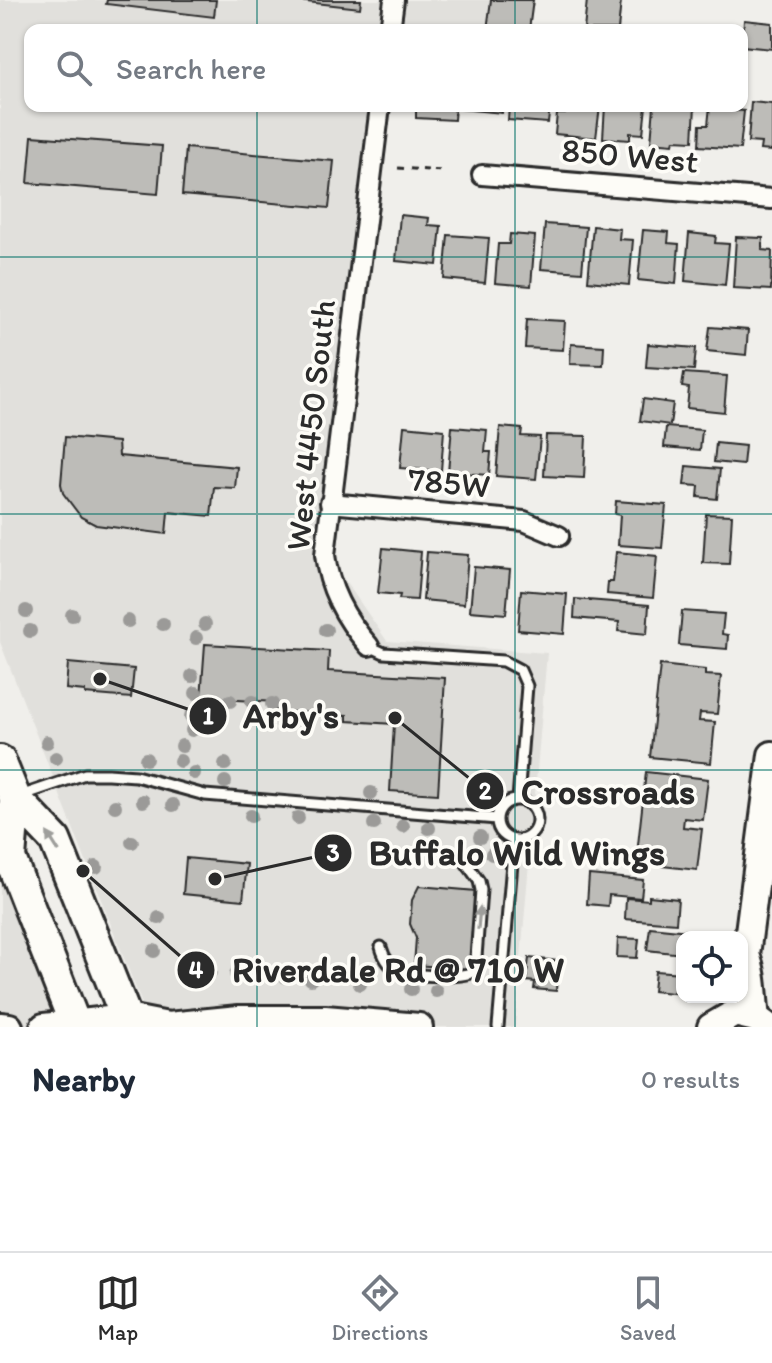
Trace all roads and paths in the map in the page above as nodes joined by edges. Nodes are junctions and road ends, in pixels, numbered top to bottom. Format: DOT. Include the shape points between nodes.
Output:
graph roads {
  1 [pos="394,0"];
  2 [pos="391,24"];
  3 [pos="379,112"];
  4 [pos="398,168"];
  5 [pos="443,171"];
  6 [pos="482,175"];
  7 [pos="772,199"];
  8 [pos="330,503"];
  9 [pos="559,536"];
  10 [pos="369,646"];
  11 [pos="772,755"];
  12 [pos="0,761"];
  13 [pos="15,798"];
  14 [pos="518,799"];
  15 [pos="497,819"];
  16 [pos="514,840"];
  17 [pos="464,860"];
  18 [pos="748,931"];
  19 [pos="381,947"];
  20 [pos="748,965"];
  21 [pos="720,1014"];
  22 [pos="129,1022"];
  23 [pos="239,1023"];
  24 [pos="762,1023"];
  25 [pos="76,1025"];
  26 [pos="0,1026"];
  27 [pos="385,1026"];
  28 [pos="9,1027"];
  29 [pos="44,1027"];
  30 [pos="419,1027"];
  31 [pos="498,1027"];
  1 -- 2 [label="street"];
  3 -- 8 [label="street, West 4450 South"];
  4 -- 5 [label="path"];
  6 -- 7 [label="street, 850 West"];
  8 -- 9 [label="street, 785W" via="524,521"];
  8 -- 10 [label="street, West 4450 South" via="328,576"];
  10 -- 14 [label="lane, West 4450 South" via="384,653 503,661 520,670 527,686"];
  11 -- 18 [label="street"];
  12 -- 13 [label="main road"];
  13 -- 15 [label="lane" via="85,774 108,774 205,795"];
  22 -- 13 [label="main road, one-way" via="55,840"];
  13 -- 25 [label="main road" via="13,880"];
  14 -- 15 [label="lane" via="507,802"];
  14 -- 16 [label="lane" via="532,805 537,825 530,836"];
  15 -- 16 [label="lane" via="500,831"];
  16 -- 31 [label="lane"];
  19 -- 17 [label="lane, one-way" via="401,972 462,976 475,971 481,890"];
  20 -- 24 [label="street"];
  21 -- 24 [label="street" via="735,1013"];
  22 -- 23 [label="street"];
  22 -- 25 [label="street"];
  23 -- 27 [label="street"];
  25 -- 29 [label="street"];
  26 -- 28 [label="street"];
  27 -- 30 [label="street"];
}
